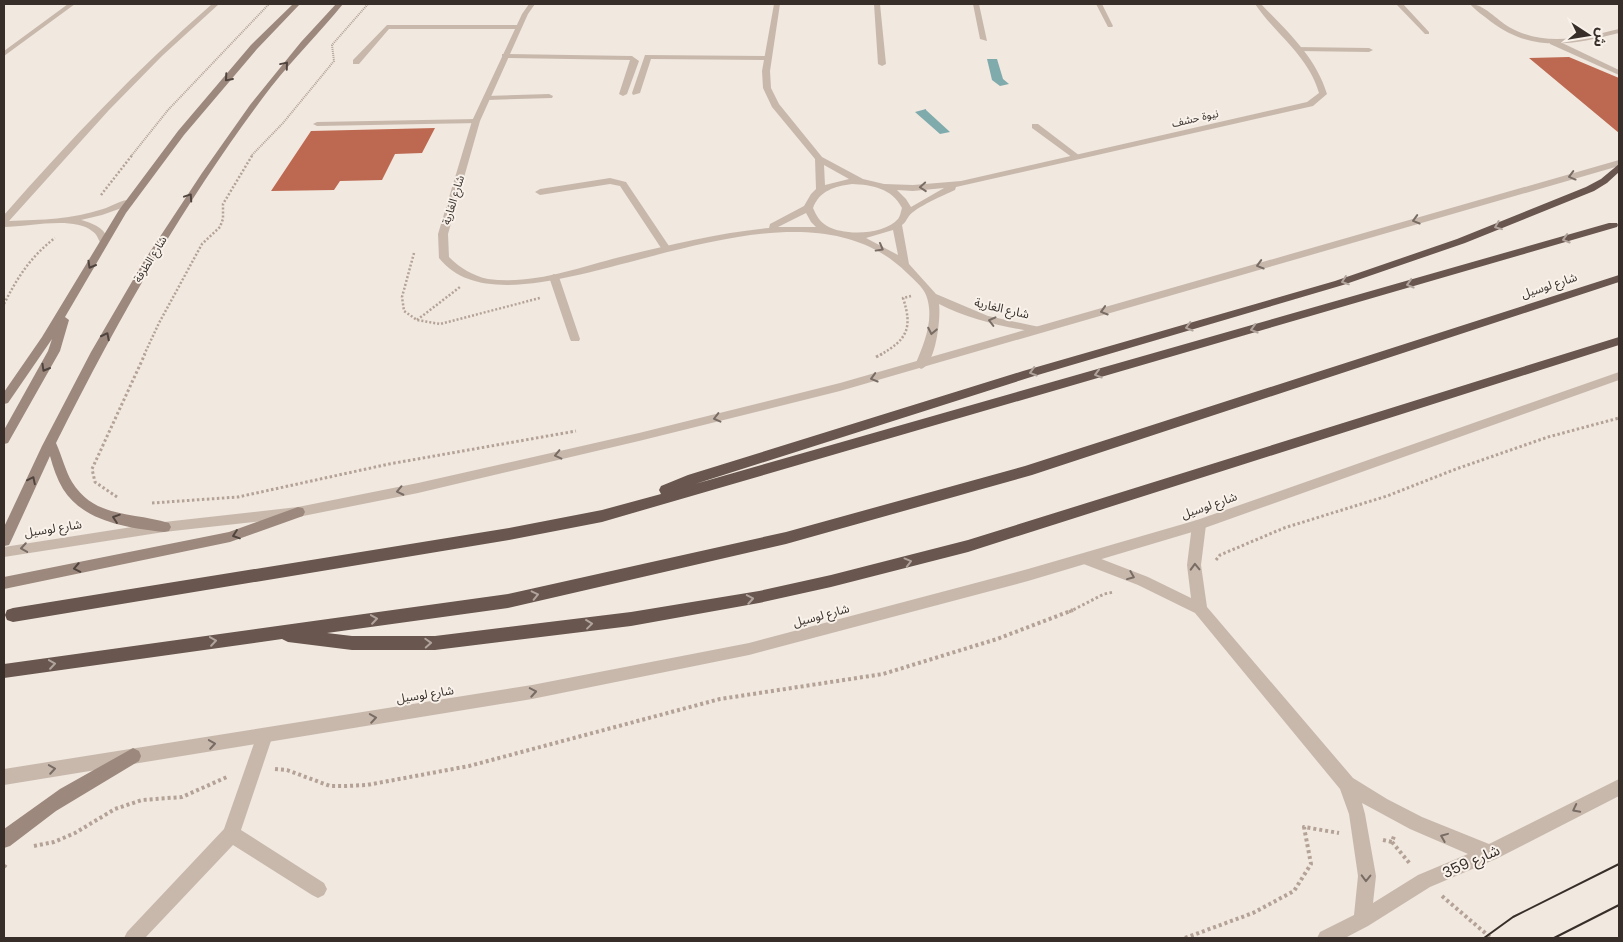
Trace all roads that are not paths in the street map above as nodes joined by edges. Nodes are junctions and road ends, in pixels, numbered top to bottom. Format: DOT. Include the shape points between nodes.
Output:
graph roads {
  1 [pos="72,4"];
  2 [pos="216,4"];
  3 [pos="297,4"];
  4 [pos="340,4"];
  5 [pos="532,4"];
  6 [pos="777,4"];
  7 [pos="877,4"];
  8 [pos="976,4"];
  9 [pos="1099,4"];
  10 [pos="1258,4"];
  11 [pos="1398,4"];
  12 [pos="1473,4"];
  13 [pos="1110,26"];
  14 [pos="518,27"];
  15 [pos="1619,31"];
  16 [pos="1428,33"];
  17 [pos="984,39"];
  18 [pos="1553,42"];
  19 [pos="1298,49"];
  20 [pos="1369,50"];
  21 [pos="4,54"];
  22 [pos="505,56"];
  23 [pos="768,58"];
  24 [pos="356,62"];
  25 [pos="882,64"];
  26 [pos="1619,74"];
  27 [pos="636,93"];
  28 [pos="623,94"];
  29 [pos="549,96"];
  30 [pos="487,98"];
  31 [pos="476,121"];
  32 [pos="317,124"];
  33 [pos="1035,126"];
  34 [pos="1076,156"];
  35 [pos="818,159"];
  36 [pos="1619,164"];
  37 [pos="1619,167"];
  38 [pos="862,182"];
  39 [pos="961,184"];
  40 [pos="885,186"];
  41 [pos="821,190"];
  42 [pos="540,192"];
  43 [pos="130,202"];
  44 [pos="808,208"];
  45 [pos="906,214"];
  46 [pos="81,220"];
  47 [pos="4,223"];
  48 [pos="897,225"];
  49 [pos="1613,225"];
  50 [pos="764,230"];
  51 [pos="828,230"];
  52 [pos="854,236"];
  53 [pos="104,242"];
  54 [pos="666,249"];
  55 [pos="905,263"];
  56 [pos="554,277"];
  57 [pos="1619,278"];
  58 [pos="930,293"];
  59 [pos="67,306"];
  60 [pos="1040,330"];
  61 [pos="575,339"];
  62 [pos="1619,341"];
  63 [pos="921,365"];
  64 [pos="1619,376"];
  65 [pos="4,400"];
  66 [pos="4,440"];
  67 [pos="50,443"];
  68 [pos="298,512"];
  69 [pos="602,516"];
  70 [pos="1199,525"];
  71 [pos="164,527"];
  72 [pos="4,541"];
  73 [pos="4,552"];
  74 [pos="1086,559"];
  75 [pos="4,583"];
  76 [pos="1200,610"];
  77 [pos="13,615"];
  78 [pos="275,633"];
  79 [pos="4,670"];
  80 [pos="265,735"];
  81 [pos="133,756"];
  82 [pos="4,777"];
  83 [pos="1346,784"];
  84 [pos="1619,787"];
  85 [pos="231,834"];
  86 [pos="4,840"];
  87 [pos="1490,853"];
  88 [pos="318,889"];
  89 [pos="1362,920"];
  90 [pos="133,938"];
  91 [pos="1326,938"];
  1 -- 21 [label="street"];
  2 -- 47 [label="street" via="102,112"];
  3 -- 43 [label="main road, one-way" via="254,47 181,133"];
  67 -- 4 [label="main road, شارع الطرفة, one-way" via="123,303 184,205 270,83"];
  5 -- 14 [label="street, شارع الغارية"];
  6 -- 23 [label="street"];
  7 -- 25 [label="street"];
  8 -- 17 [label="street"];
  9 -- 13 [label="street"];
  10 -- 19 [label="street, نيوة حشف"];
  11 -- 16 [label="street"];
  12 -- 18 [label="street" via="1507,30"];
  14 -- 22 [label="street, شارع الغارية"];
  14 -- 24 [label="street" via="387,27"];
  15 -- 18 [label="street" via="1581,40"];
  18 -- 26 [label="street"];
  19 -- 20 [label="street"];
  19 -- 34 [label="street, نيوة حشف" via="1320,80 1323,94 1310,104"];
  22 -- 28 [label="street" via="632,58 635,60"];
  22 -- 30 [label="street, شارع الغارية"];
  23 -- 27 [label="street" via="648,57"];
  23 -- 35 [label="street" via="767,88 775,105"];
  29 -- 30 [label="street"];
  30 -- 31 [label="street, شارع الغارية"];
  31 -- 32 [label="street"];
  31 -- 56 [label="street, شارع الغارية" via="443,234 444,258 471,278 505,283"];
  33 -- 34 [label="street"];
  34 -- 39 [label="street, نيوة حشف"];
  35 -- 38 [label="street"];
  35 -- 41 [label="street"];
  36 -- 60 [label="street, شارع لوسيل, one-way"];
  37 -- 69 [label="highway, one-way" via="1590,189 1461,241 1368,273 1027,374 702,476"];
  38 -- 40 [label="street"];
  38 -- 41 [label="street" via="844,182"];
  39 -- 40 [label="street, نيوة حشف, one-way" via="914,188"];
  39 -- 45 [label="street, نيوة حشف" via="940,192"];
  40 -- 45 [label="street" via="900,196 907,208"];
  41 -- 44 [label="street"];
  42 -- 54 [label="street" via="610,181 623,184"];
  43 -- 46 [label="street"];
  43 -- 53 [label="main road"];
  44 -- 50 [label="street, شارع الغارية"];
  44 -- 51 [label="street" via="817,223"];
  45 -- 48 [label="street"];
  46 -- 47 [label="street"];
  46 -- 53 [label="street" via="98,229"];
  48 -- 52 [label="street" via="870,235"];
  48 -- 55 [label="street, شارع الغارية"];
  49 -- 69 [label="highway, one-way"];
  50 -- 51 [label="street, شارع الغارية"];
  50 -- 54 [label="street, شارع الغارية"];
  51 -- 52 [label="street"];
  52 -- 55 [label="street, شارع الغارية, one-way"];
  53 -- 59 [label="main road, one-way"];
  54 -- 56 [label="street, شارع الغارية"];
  55 -- 58 [label="street, شارع الغارية"];
  56 -- 61 [label="street"];
  78 -- 57 [label="highway, شارع لوسيل, one-way" via="508,601 786,538 1027,471"];
  60 -- 58 [label="street, شارع الغارية, one-way" via="972,316"];
  58 -- 63 [label="street, one-way" via="934,316"];
  59 -- 65 [label="main road"];
  59 -- 66 [label="main road, one-way" via="54,351"];
  60 -- 63 [label="street, شارع لوسيل"];
  78 -- 62 [label="highway, one-way" via="352,644 435,643 640,617 831,582 968,546"];
  63 -- 68 [label="street, شارع لوسيل, one-way" via="639,437"];
  64 -- 70 [label="street, شارع لوسيل"];
  71 -- 67 [label="main road, one-way" via="116,518 81,500 69,488"];
  72 -- 67 [label="main road, شارع الطرفة, one-way"];
  68 -- 71 [label="street, شارع لوسيل"];
  68 -- 75 [label="main road, one-way" via="230,537"];
  69 -- 77 [label="highway"];
  70 -- 74 [label="street, شارع لوسيل"];
  76 -- 70 [label="street, one-way" via="1194,564"];
  71 -- 73 [label="street, شارع لوسيل, one-way"];
  74 -- 76 [label="street, one-way" via="1143,581"];
  80 -- 74 [label="street, شارع لوسيل, one-way" via="532,692 749,649"];
  76 -- 83 [label="street"];
  79 -- 78 [label="highway, شارع لوسيل, one-way"];
  81 -- 80 [label="street, شارع لوسيل, one-way"];
  80 -- 85 [label="street"];
  82 -- 81 [label="street, شارع لوسيل, one-way"];
  81 -- 86 [label="main road" via="86,782"];
  87 -- 83 [label="street, one-way" via="1444,837 1400,816"];
  83 -- 89 [label="street, one-way" via="1357,814 1367,876"];
  84 -- 87 [label="street, شارع 359, one-way"];
  85 -- 88 [label="street"];
  85 -- 90 [label="street"];
  87 -- 89 [label="street, شارع 359" via="1424,881"];
  89 -- 91 [label="street, شارع 359"];
}
